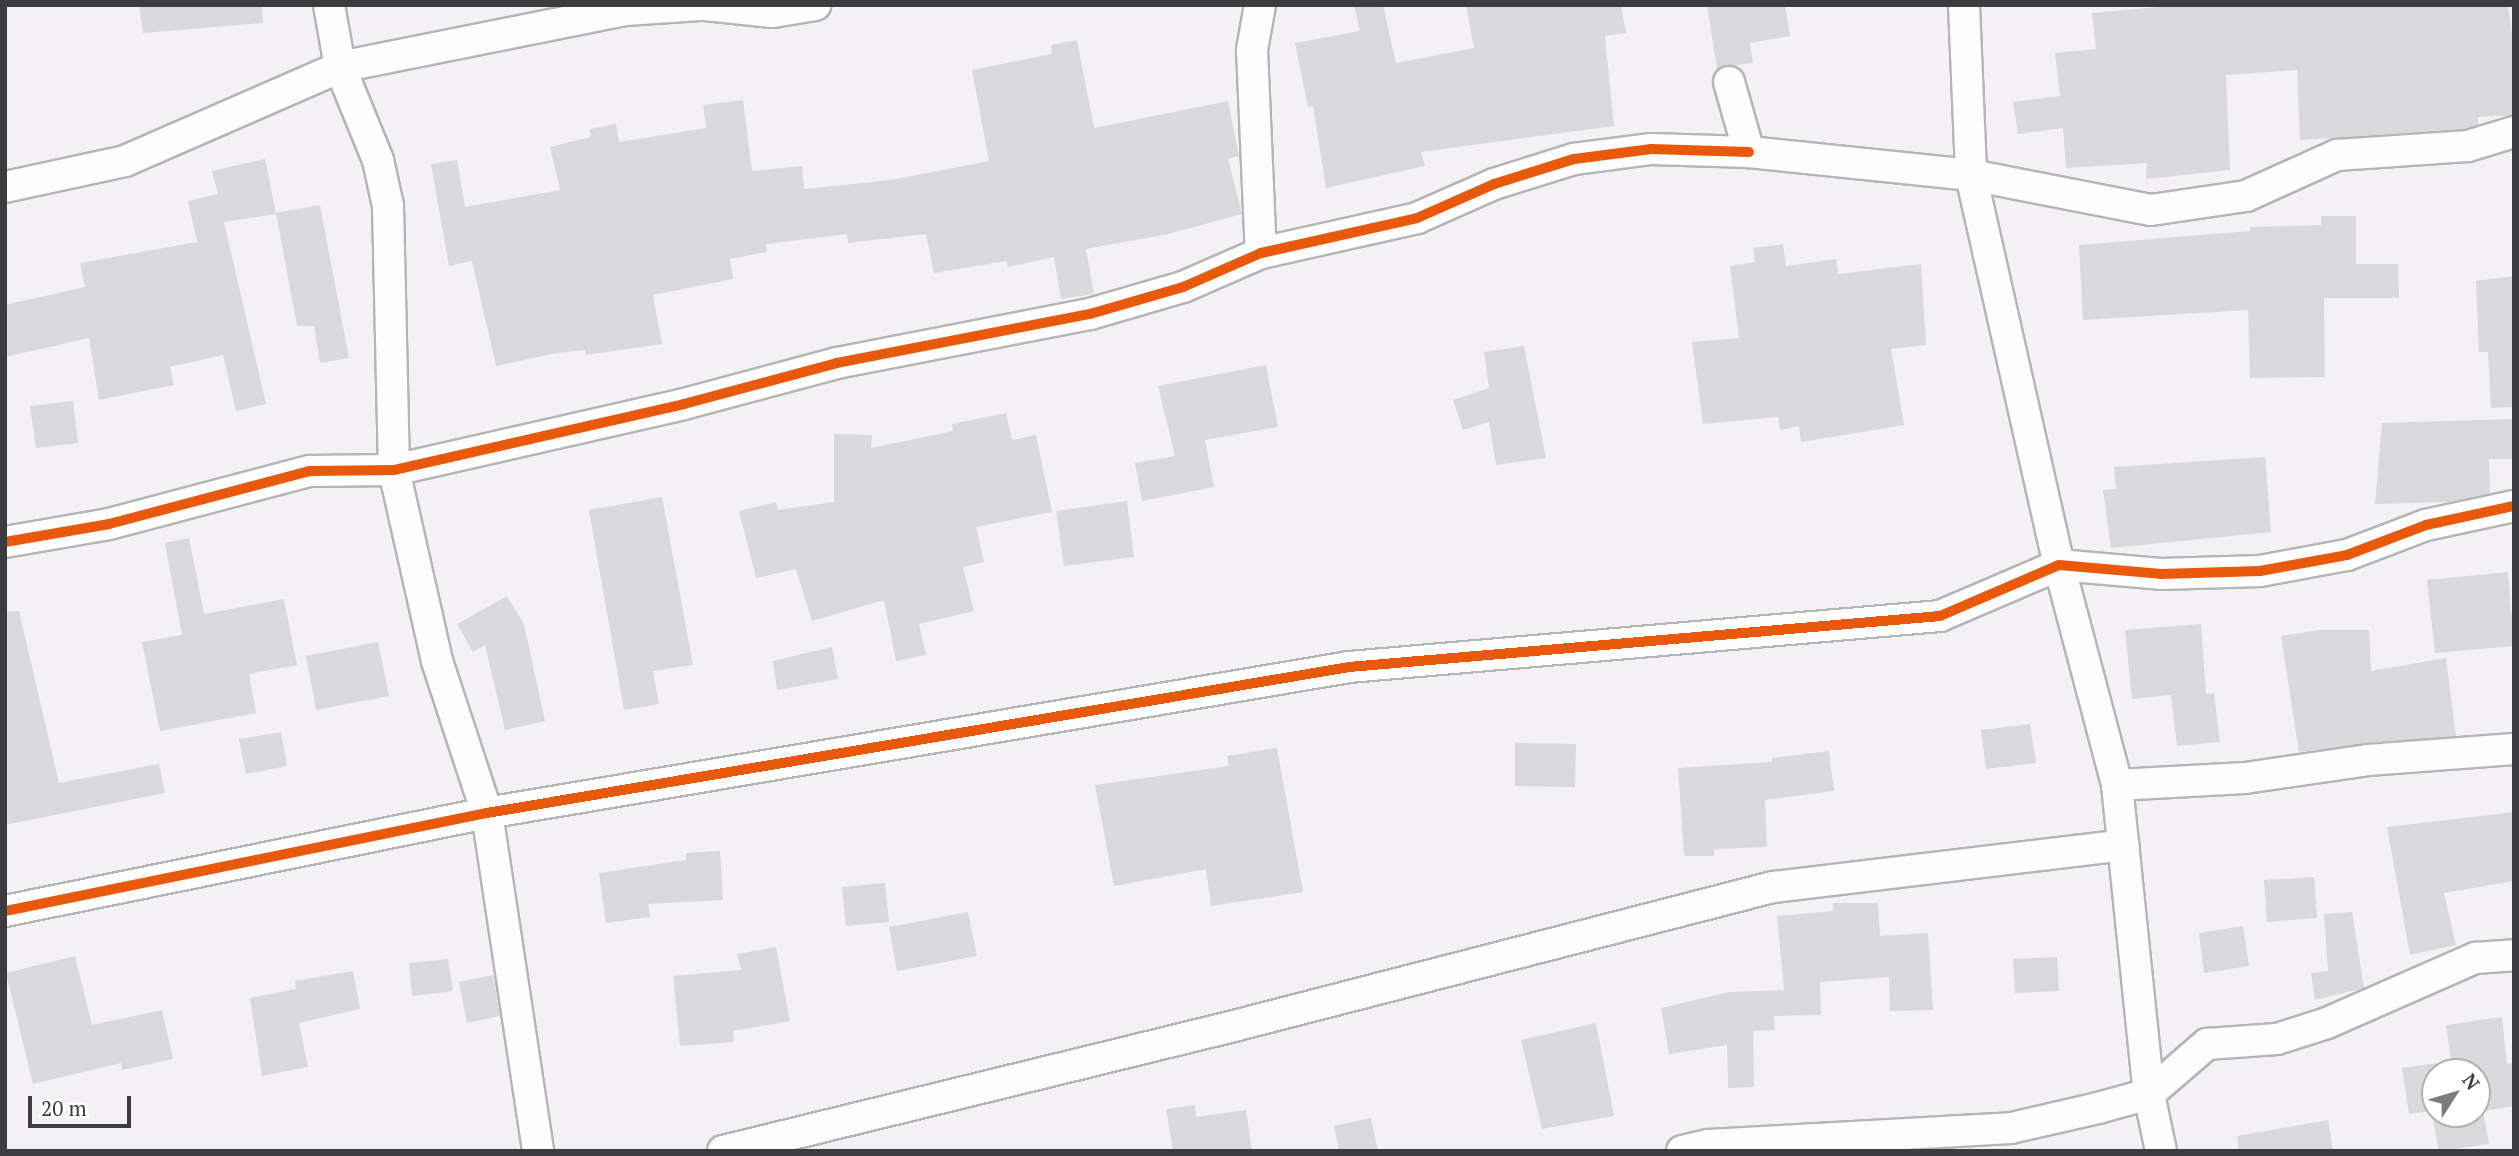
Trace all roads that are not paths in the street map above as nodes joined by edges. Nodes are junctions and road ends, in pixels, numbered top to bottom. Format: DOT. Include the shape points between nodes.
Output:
graph roads {
  1 [pos="329,5"];
  2 [pos="703,5"];
  3 [pos="815,5"];
  4 [pos="1260,5"];
  5 [pos="1964,5"];
  6 [pos="340,67"];
  7 [pos="1729,82"];
  8 [pos="2514,132"];
  9 [pos="1749,152"];
  10 [pos="1971,175"];
  11 [pos="5,187"];
  12 [pos="1261,253"];
  13 [pos="394,470"];
  14 [pos="2514,506"];
  15 [pos="5,542"];
  16 [pos="2059,565"];
  17 [pos="2514,749"];
  18 [pos="2117,785"];
  19 [pos="487,813"];
  20 [pos="2123,845"];
  21 [pos="5,911"];
  22 [pos="2514,955"];
  23 [pos="2149,1094"];
  24 [pos="538,1151"];
  25 [pos="723,1151"];
  26 [pos="1682,1151"];
  27 [pos="2161,1151"];
  1 -- 6 [label="street"];
  2 -- 3 [label="street" via="772,12"];
  2 -- 6 [label="street" via="626,10"];
  4 -- 12 [label="street" via="1252,50"];
  5 -- 10 [label="street"];
  6 -- 11 [label="street" via="125,161"];
  6 -- 13 [label="street" via="378,160 388,206"];
  7 -- 9 [label="street"];
  8 -- 10 [label="street" via="2468,146 2337,155 2246,196 2151,210"];
  9 -- 10 [label="street"];
  9 -- 12 [label="street" via="1651,149 1574,159 1494,184 1417,218"];
  10 -- 16 [label="street"];
  12 -- 13 [label="street" via="1183,287 1090,314 837,363 684,404"];
  13 -- 15 [label="street" via="310,471 109,524"];
  13 -- 19 [label="street" via="437,662"];
  14 -- 16 [label="street" via="2426,525 2347,555 2260,571 2161,574"];
  16 -- 18 [label="street"];
  16 -- 19 [label="street" via="1940,616 1349,667"];
  17 -- 18 [label="street" via="2368,760 2245,778"];
  18 -- 20 [label="street"];
  19 -- 21 [label="street"];
  19 -- 24 [label="street"];
  20 -- 23 [label="street"];
  20 -- 25 [label="street" via="1773,887"];
  22 -- 23 [label="street" via="2475,958 2327,1023 2277,1039 2207,1044"];
  23 -- 26 [label="street" via="2011,1128 1709,1145"];
  23 -- 27 [label="street"];
}
